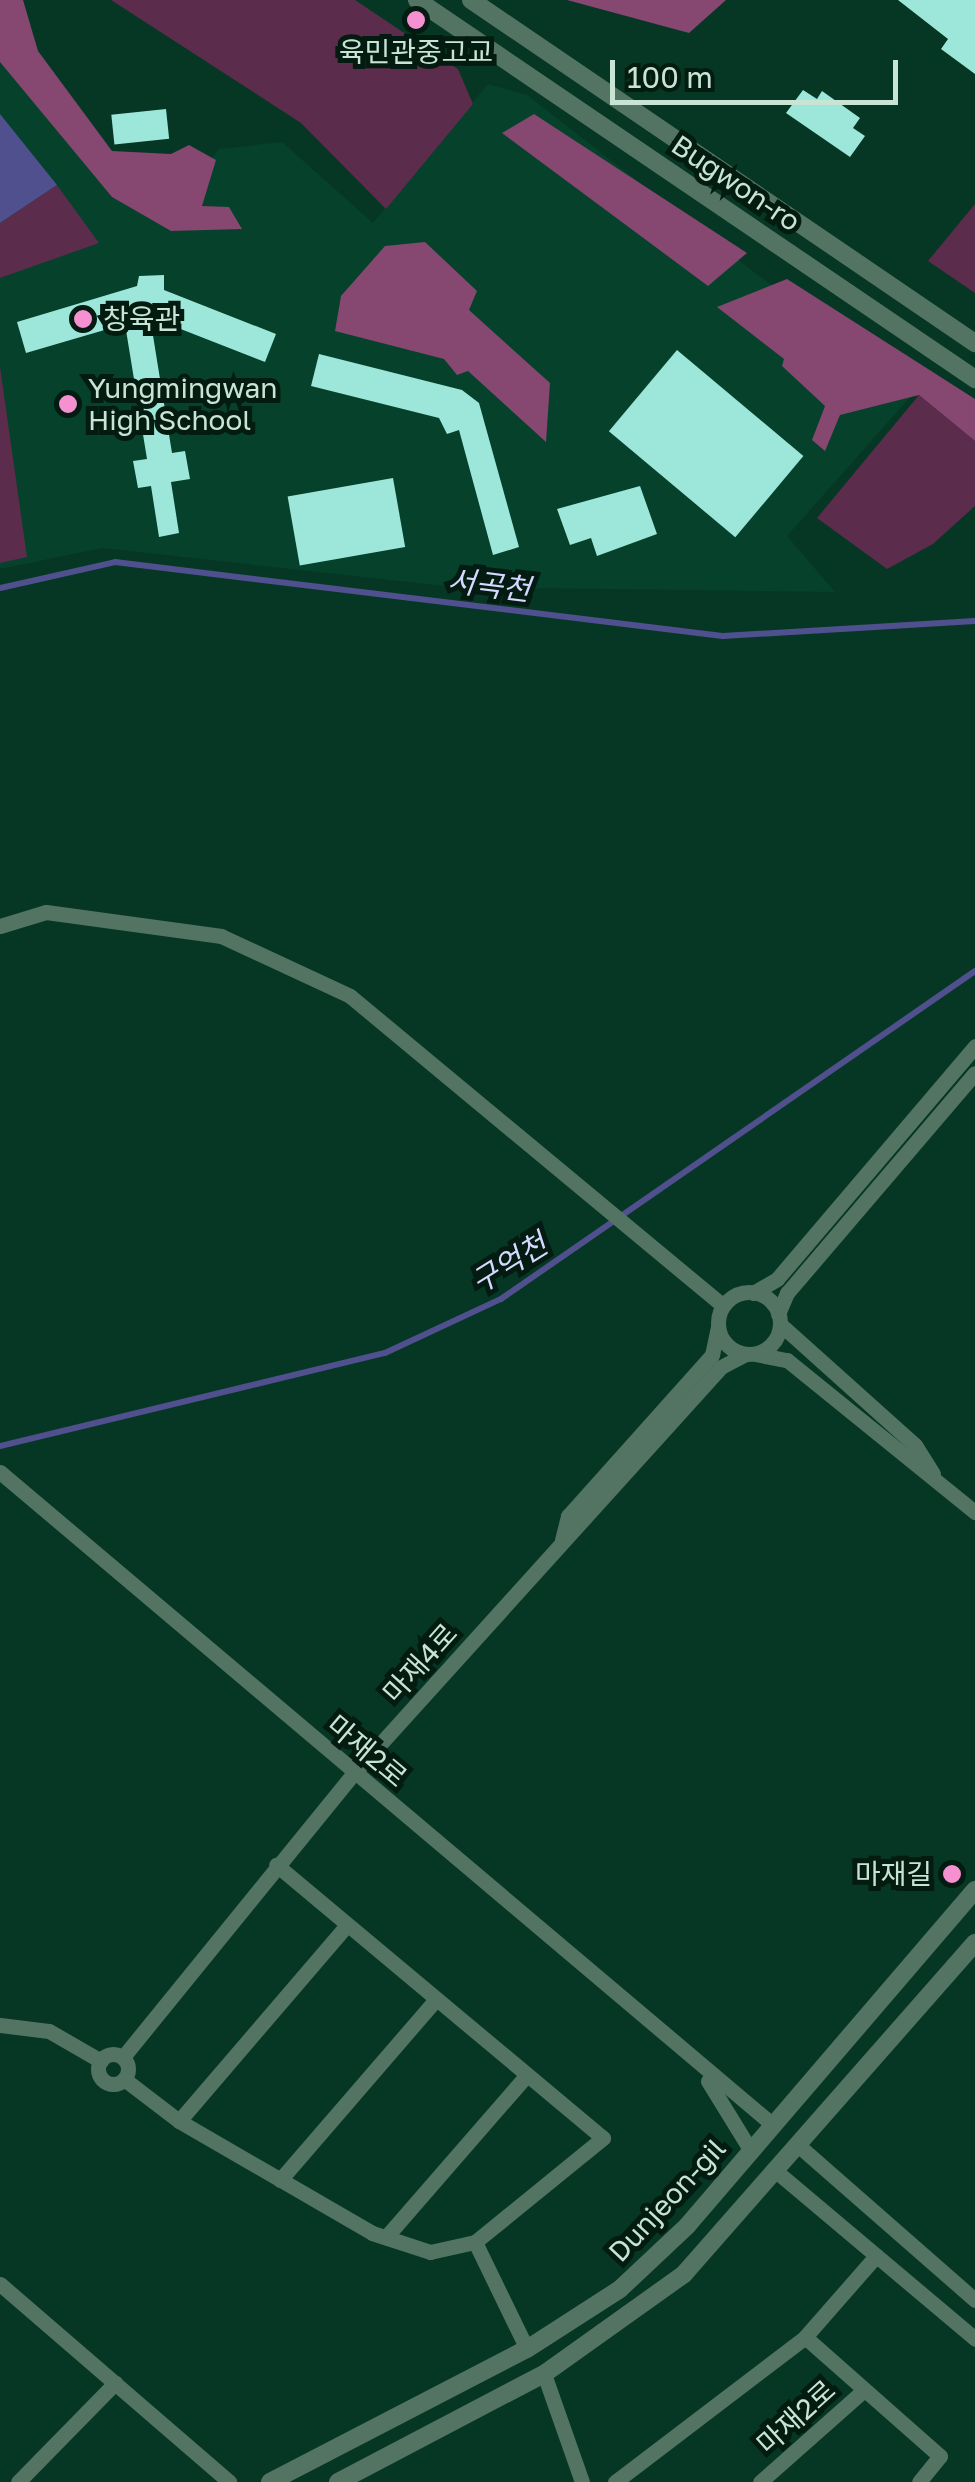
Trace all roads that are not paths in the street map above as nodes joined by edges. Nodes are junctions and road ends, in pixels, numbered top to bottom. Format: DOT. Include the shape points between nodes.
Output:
graph roads {
  1 [pos="417,0"];
  2 [pos="471,0"];
  3 [pos="548,51"];
  4 [pos="530,76"];
  5 [pos="975,343"];
  6 [pos="975,379"];
  7 [pos="0,926"];
  8 [pos="975,1046"];
  9 [pos="975,1073"];
  10 [pos="753,1293"];
  11 [pos="722,1306"];
  12 [pos="779,1319"];
  13 [pos="718,1326"];
  14 [pos="750,1354"];
  15 [pos="0,1472"];
  16 [pos="935,1478"];
  17 [pos="975,1512"];
  18 [pos="562,1540"];
  19 [pos="354,1773"];
  20 [pos="276,1865"];
  21 [pos="975,1890"];
  22 [pos="347,1925"];
  23 [pos="975,1943"];
  24 [pos="436,1998"];
  25 [pos="0,2025"];
  26 [pos="123,2057"];
  27 [pos="101,2061"];
  28 [pos="701,2070"];
  29 [pos="527,2075"];
  30 [pos="124,2079"];
  31 [pos="179,2121"];
  32 [pos="773,2125"];
  33 [pos="799,2146"];
  34 [pos="752,2151"];
  35 [pos="777,2172"];
  36 [pos="280,2180"];
  37 [pos="386,2237"];
  38 [pos="475,2242"];
  39 [pos="876,2256"];
  40 [pos="0,2284"];
  41 [pos="975,2300"];
  42 [pos="805,2337"];
  43 [pos="975,2339"];
  44 [pos="527,2349"];
  45 [pos="544,2374"];
  46 [pos="115,2383"];
  47 [pos="864,2390"];
  48 [pos="18,2482"];
  49 [pos="229,2482"];
  50 [pos="270,2482"];
  51 [pos="338,2482"];
  52 [pos="582,2482"];
  53 [pos="615,2482"];
  54 [pos="760,2482"];
  55 [pos="919,2482"];
  1 -- 4 [label="street, Bugwon-ro"];
  2 -- 3 [label="street, Bugwon-ro"];
  3 -- 4 [label="street"];
  3 -- 5 [label="street, Bugwon-ro"];
  4 -- 6 [label="street, Bugwon-ro"];
  7 -- 11 [label="street" via="46,912 221,936 350,996"];
  8 -- 10 [label="street" via="776,1279"];
  9 -- 12 [label="street" via="787,1293"];
  10 -- 11 [label="street"];
  10 -- 12 [label="street"];
  11 -- 13 [label="street"];
  12 -- 14 [label="street" via="773,1343"];
  12 -- 16 [label="street" via="915,1445"];
  13 -- 14 [label="street" via="726,1345"];
  13 -- 18 [label="street, 마재4로" via="712,1355 568,1516"];
  14 -- 16 [label="street" via="787,1360 897,1456"];
  14 -- 18 [label="street, 마재4로" via="721,1367"];
  15 -- 19 [label="street, 마재2로"];
  16 -- 17 [label="street"];
  18 -- 19 [label="street, 마재4로"];
  19 -- 20 [label="street, 마재4로"];
  19 -- 28 [label="street, 마재2로"];
  20 -- 22 [label="street"];
  20 -- 26 [label="street, 마재4로"];
  21 -- 32 [label="street, Dunjeon-gil"];
  22 -- 24 [label="street"];
  22 -- 31 [label="street"];
  23 -- 33 [label="street, Dunjeon-gil"];
  24 -- 29 [label="street"];
  24 -- 36 [label="street"];
  25 -- 27 [label="street" via="49,2031"];
  26 -- 27 [label="street"];
  26 -- 30 [label="street"];
  27 -- 30 [label="street" via="106,2082"];
  28 -- 32 [label="street"];
  28 -- 34 [label="street"];
  29 -- 37 [label="street"];
  29 -- 38 [label="street" via="602,2138"];
  30 -- 31 [label="street"];
  31 -- 36 [label="street"];
  32 -- 33 [label="street"];
  32 -- 34 [label="street, Dunjeon-gil"];
  33 -- 35 [label="street, Dunjeon-gil"];
  33 -- 41 [label="street"];
  34 -- 35 [label="street"];
  34 -- 44 [label="street, Dunjeon-gil" via="620,2290"];
  35 -- 39 [label="street"];
  35 -- 45 [label="street, Dunjeon-gil" via="684,2274"];
  36 -- 37 [label="street"];
  37 -- 38 [label="street" via="430,2252"];
  38 -- 44 [label="street"];
  39 -- 42 [label="street, 마재2로"];
  39 -- 43 [label="street"];
  40 -- 46 [label="street"];
  42 -- 47 [label="street, 마재2로"];
  42 -- 53 [label="street, 마재2로"];
  44 -- 50 [label="street, Dunjeon-gil"];
  45 -- 51 [label="street, Dunjeon-gil"];
  45 -- 52 [label="street"];
  46 -- 48 [label="street"];
  46 -- 49 [label="street"];
  47 -- 54 [label="street, 마재2로"];
  47 -- 55 [label="street, 마재2로" via="940,2456"];
}
